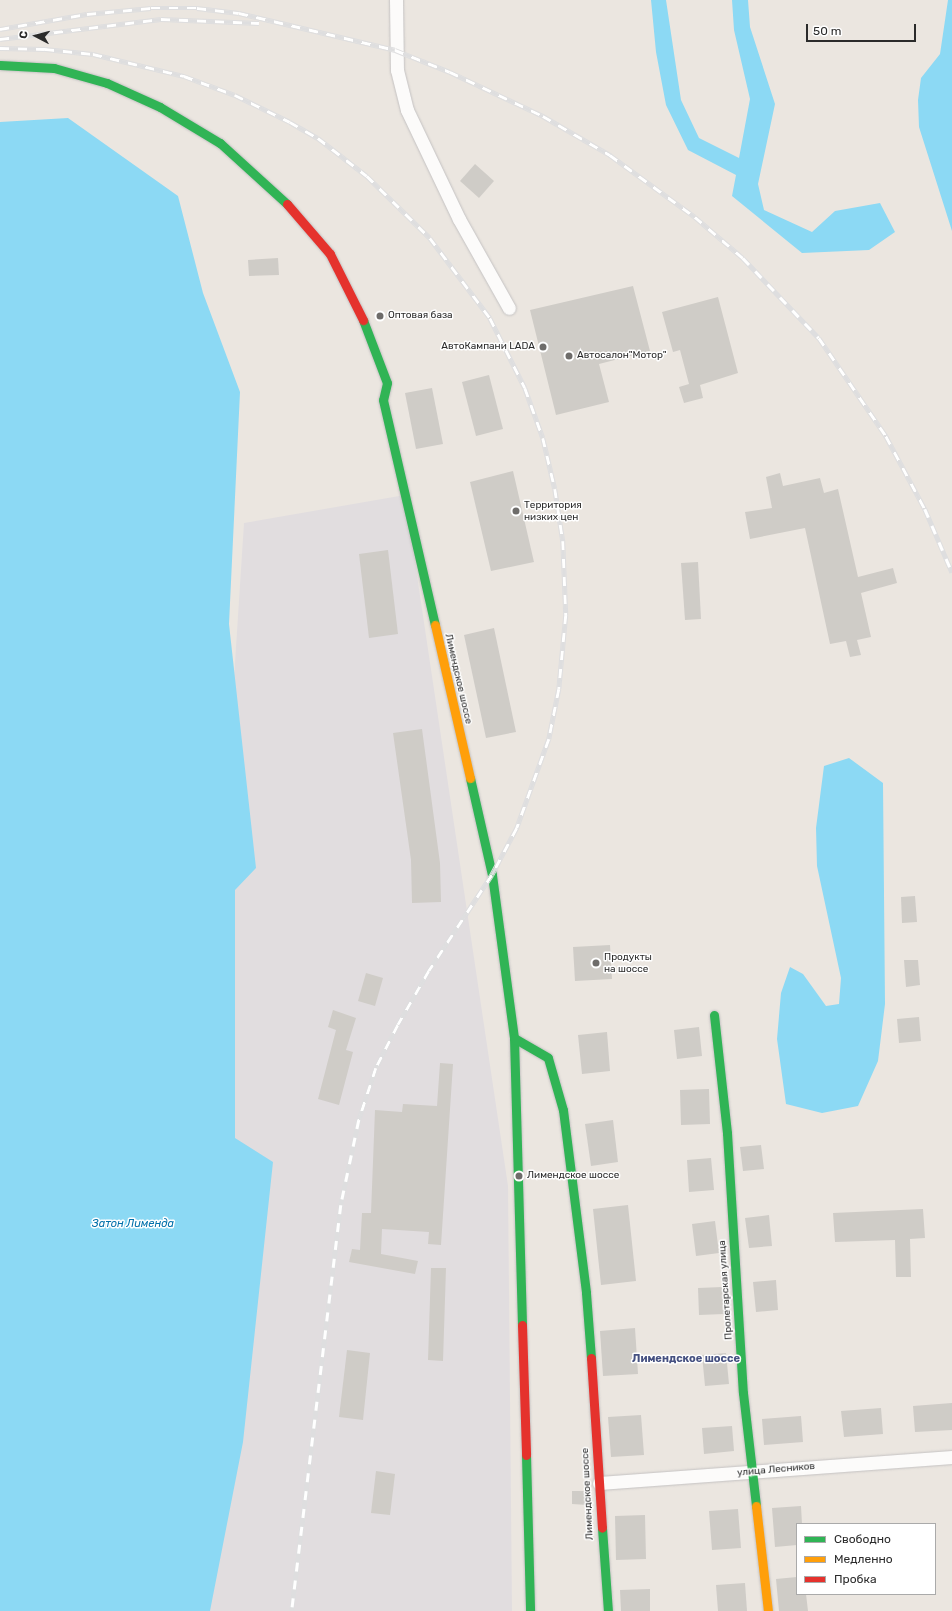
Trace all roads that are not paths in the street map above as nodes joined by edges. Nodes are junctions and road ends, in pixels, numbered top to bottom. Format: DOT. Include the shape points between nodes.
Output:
graph roads {
  1 [pos="396,0"];
  2 [pos="0,65"];
  3 [pos="509,308"];
  4 [pos="714,1015"];
  5 [pos="514,1038"];
  6 [pos="952,1457"];
  7 [pos="751,1472"];
  8 [pos="599,1483"];
  9 [pos="530,1611"];
  10 [pos="608,1611"];
  11 [pos="768,1611"];
  1 -- 3 [label="street" via="397,70 407,110 459,219"];
  2 -- 5 [label="main road, Лимендское шоссе" via="54,68 107,83 160,107 220,143 285,202 330,254 368,330 387,383 384,400 492,875"];
  4 -- 7 [label="main road, Пролетарская улица" via="727,1133"];
  5 -- 8 [label="main road, Лимендское шоссе" via="548,1058 563,1110 586,1293"];
  5 -- 9 [label="main road, Лимендское шоссе"];
  6 -- 7 [label="street, улица Лесников"];
  7 -- 8 [label="street, улица Лесников"];
  7 -- 11 [label="main road, Пролетарская улица"];
  8 -- 10 [label="main road, Лимендское шоссе"];
}
